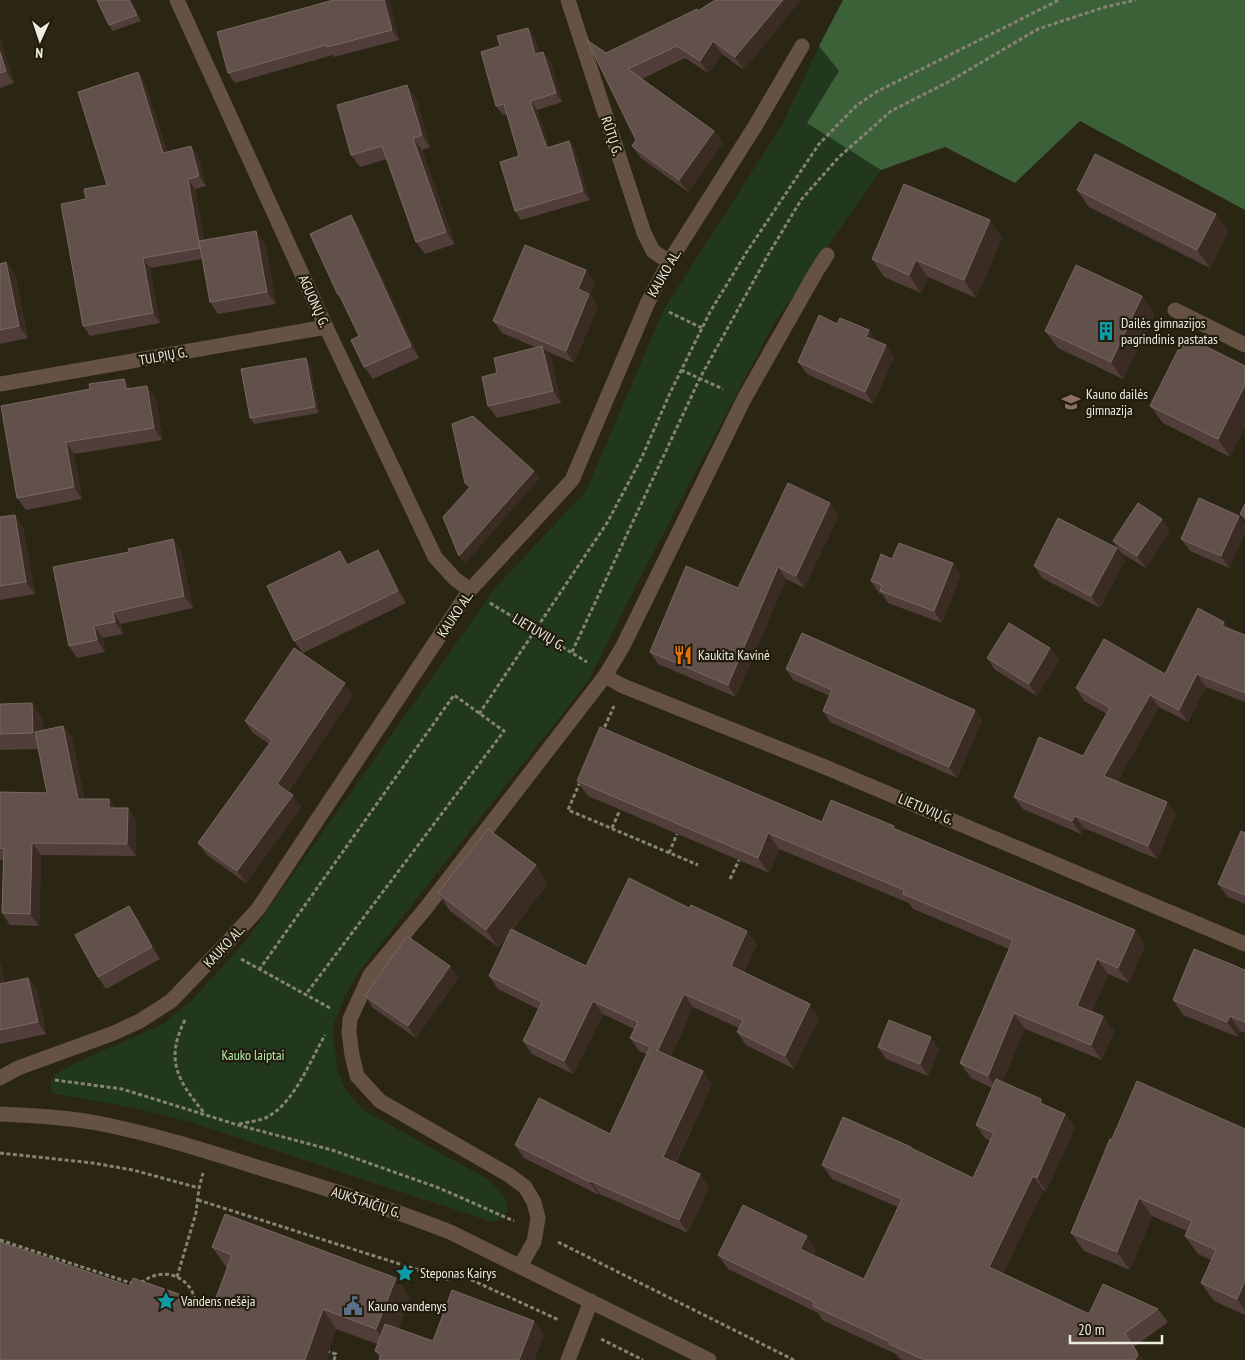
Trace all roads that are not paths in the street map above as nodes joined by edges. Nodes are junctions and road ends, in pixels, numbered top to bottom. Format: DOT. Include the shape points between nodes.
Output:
graph roads {
  1 [pos="177,0"];
  2 [pos="568,0"];
  3 [pos="802,46"];
  4 [pos="827,255"];
  5 [pos="669,262"];
  6 [pos="1175,310"];
  7 [pos="326,326"];
  8 [pos="1245,345"];
  9 [pos="0,384"];
  10 [pos="470,590"];
  11 [pos="605,676"];
  12 [pos="1245,944"];
  13 [pos="0,1078"];
  14 [pos="0,1114"];
  15 [pos="520,1266"];
  16 [pos="591,1301"];
  17 [pos="568,1360"];
  18 [pos="709,1360"];
  1 -- 7 [label="street, AGUONŲ G."];
  2 -- 5 [label="street, RŪTŲ G." via="644,233 653,251"];
  3 -- 5 [label="street, KAUKO AL."];
  4 -- 11 [label="street" via="744,399 623,646"];
  5 -- 10 [label="street, KAUKO AL." via="648,302 572,480"];
  6 -- 8 [label="street"];
  7 -- 9 [label="street, TULPIŲ G."];
  7 -- 10 [label="street, AGUONŲ G." via="435,557"];
  10 -- 13 [label="street, KAUKO AL." via="258,909 223,948 171,1001 140,1021"];
  11 -- 12 [label="street, LIETUVIŲ G."];
  11 -- 15 [label="street" via="426,908 370,975 344,1016 357,1076 380,1102 525,1187 538,1218 534,1242"];
  14 -- 15 [label="street, AUKŠTAIČIŲ G." via="48,1116 100,1124 208,1151 406,1215"];
  15 -- 16 [label="street, AUKŠTAIČIŲ G."];
  16 -- 17 [label="street"];
  16 -- 18 [label="street, AUKŠTAIČIŲ G."];
}
